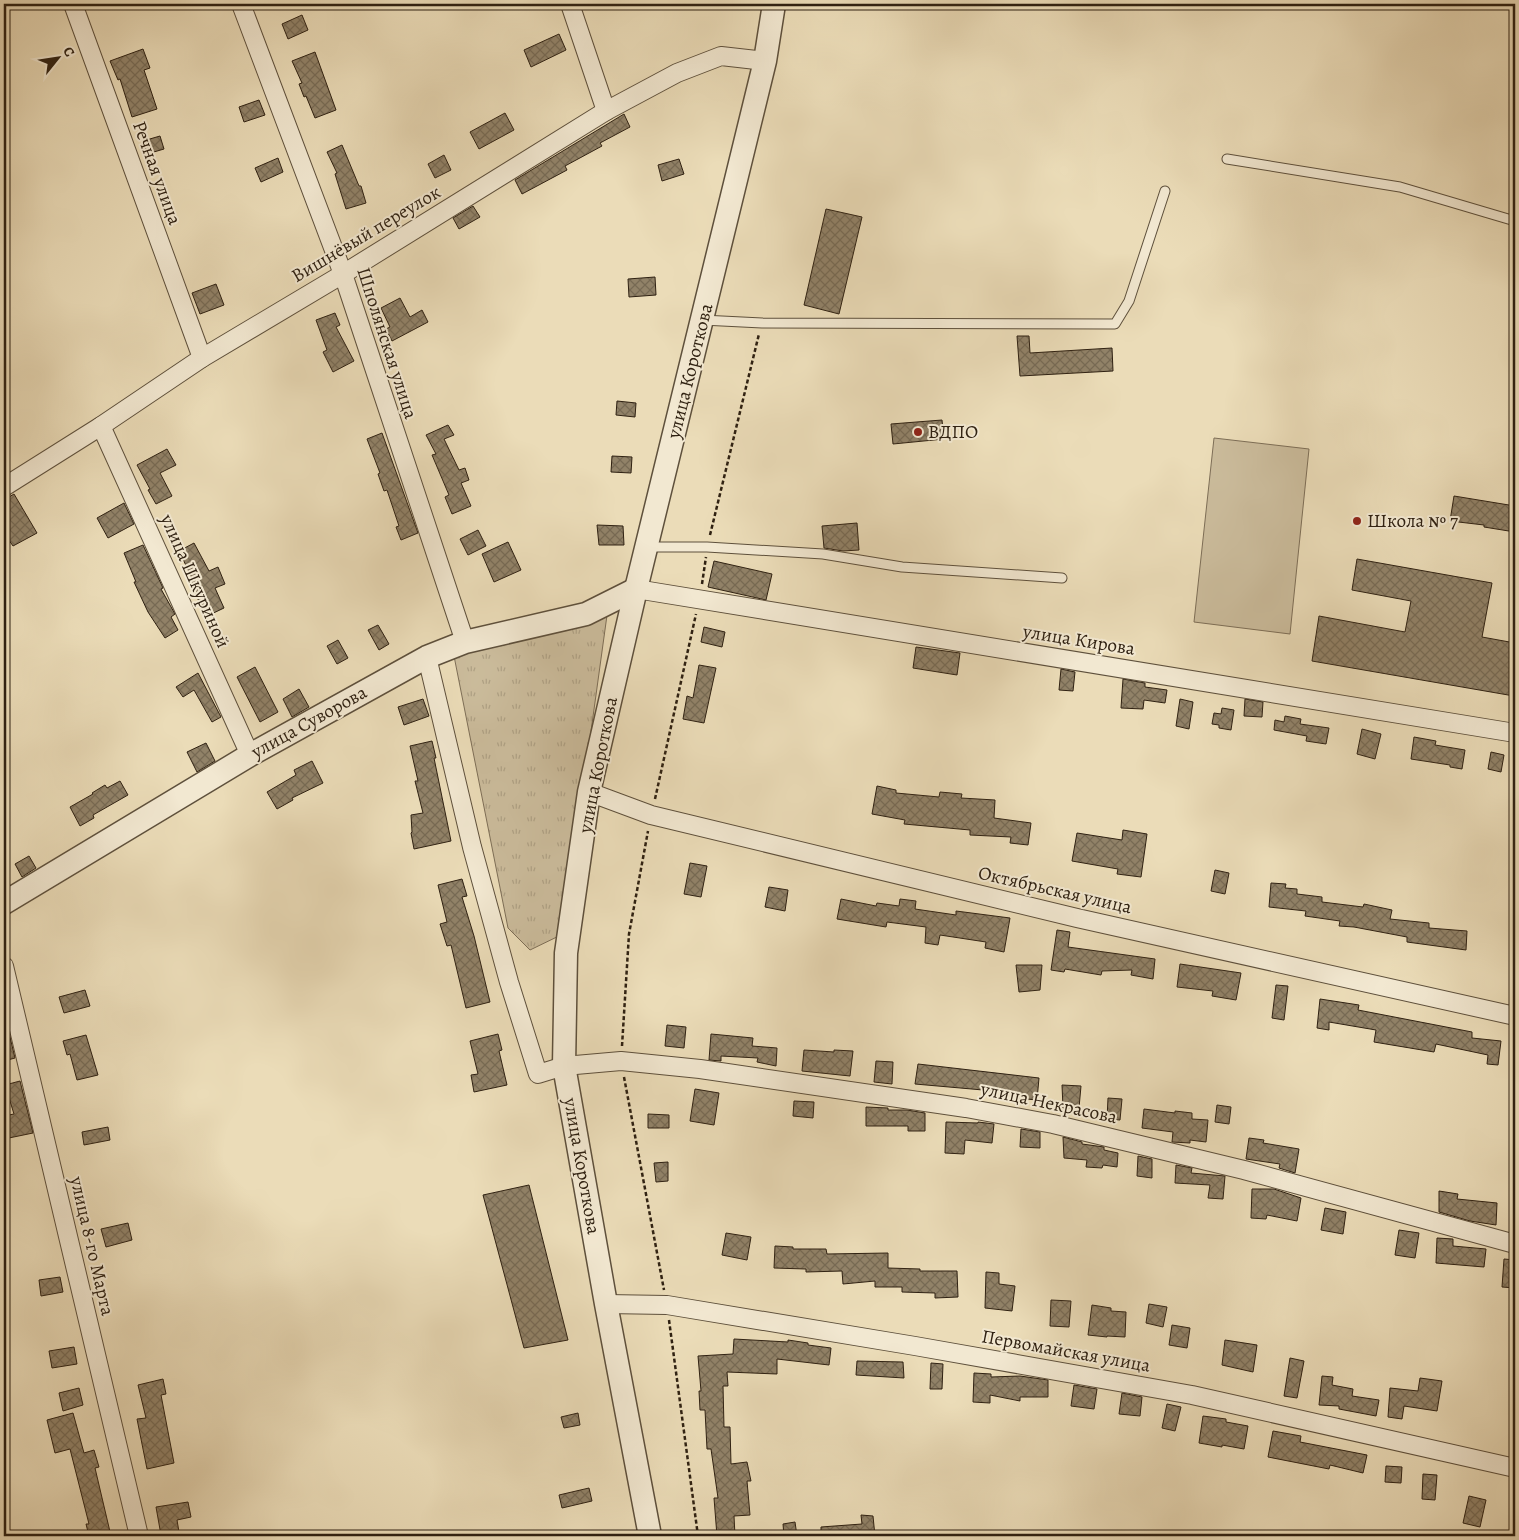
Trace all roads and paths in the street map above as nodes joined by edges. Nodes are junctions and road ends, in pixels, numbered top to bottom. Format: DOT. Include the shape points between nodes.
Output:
graph roads {
  1 [pos="73,4"];
  2 [pos="241,4"];
  3 [pos="570,4"];
  4 [pos="774,4"];
  5 [pos="765,61"];
  6 [pos="606,111"];
  7 [pos="1227,159"];
  8 [pos="1164,191"];
  9 [pos="1515,221"];
  10 [pos="342,274"];
  11 [pos="702,320"];
  12 [pos="762,323"];
  13 [pos="202,358"];
  14 [pos="101,426"];
  15 [pos="4,487"];
  16 [pos="647,547"];
  17 [pos="707,547"];
  18 [pos="1062,578"];
  19 [pos="636,589"];
  20 [pos="700,599"];
  21 [pos="464,642"];
  22 [pos="427,657"];
  23 [pos="1515,733"];
  24 [pos="250,755"];
  25 [pos="589,792"];
  26 [pos="651,815"];
  27 [pos="4,903"];
  28 [pos="4,966"];
  29 [pos="1515,1016"];
  30 [pos="621,1061"];
  31 [pos="564,1066"];
  32 [pos="1515,1244"];
  33 [pos="606,1304"];
  34 [pos="667,1305"];
  35 [pos="1515,1468"];
  36 [pos="139,1536"];
  37 [pos="650,1536"];
  38 [pos="698,1536"];
  1 -- 13 [label="street, Речная улица"];
  2 -- 10 [label="street, Шполянская улица"];
  3 -- 6 [label="street"];
  4 -- 5 [label="street, улица Короткова"];
  5 -- 6 [label="street, Вишнёвый переулок" via="721,56 677,73"];
  5 -- 11 [label="street, улица Короткова"];
  6 -- 10 [label="street, Вишнёвый переулок"];
  7 -- 9 [label="lane" via="1400,187"];
  8 -- 12 [label="lane" via="1129,301 1115,324"];
  10 -- 13 [label="street, Вишнёвый переулок"];
  10 -- 21 [label="street, Шполянская улица"];
  11 -- 12 [label="lane"];
  11 -- 16 [label="street, улица Короткова"];
  12 -- 17 [label="path"];
  13 -- 14 [label="street, Вишнёвый переулок"];
  14 -- 15 [label="street, Вишнёвый переулок"];
  14 -- 24 [label="street, улица Шкуриной"];
  16 -- 17 [label="lane"];
  16 -- 19 [label="street, улица Короткова"];
  17 -- 18 [label="lane" via="822,554 902,567"];
  17 -- 20 [label="path"];
  19 -- 20 [label="street, улица Кирова"];
  19 -- 21 [label="street, улица Суворова" via="586,614"];
  19 -- 25 [label="street, улица Короткова"];
  20 -- 23 [label="street, улица Кирова"];
  20 -- 26 [label="path"];
  21 -- 22 [label="street, улица Суворова"];
  22 -- 24 [label="street, улица Суворова"];
  22 -- 31 [label="street, улица Некрасова" via="480,874 538,1074"];
  24 -- 27 [label="street, улица Суворова"];
  25 -- 26 [label="street, Октябрьская улица"];
  25 -- 31 [label="street, улица Короткова" via="566,953"];
  26 -- 29 [label="street, Октябрьская улица" via="1077,918"];
  26 -- 30 [label="path" via="629,934"];
  28 -- 36 [label="street, улица 8-го Марта"];
  30 -- 31 [label="street, улица Некрасова"];
  30 -- 32 [label="street, улица Некрасова" via="700,1068 1053,1124 1244,1170"];
  30 -- 34 [label="path"];
  31 -- 33 [label="street, улица Короткова"];
  33 -- 34 [label="street, Первомайская улица"];
  33 -- 37 [label="street, улица Короткова"];
  34 -- 35 [label="street, Первомайская улица" via="1192,1395"];
  34 -- 38 [label="path"];
}
